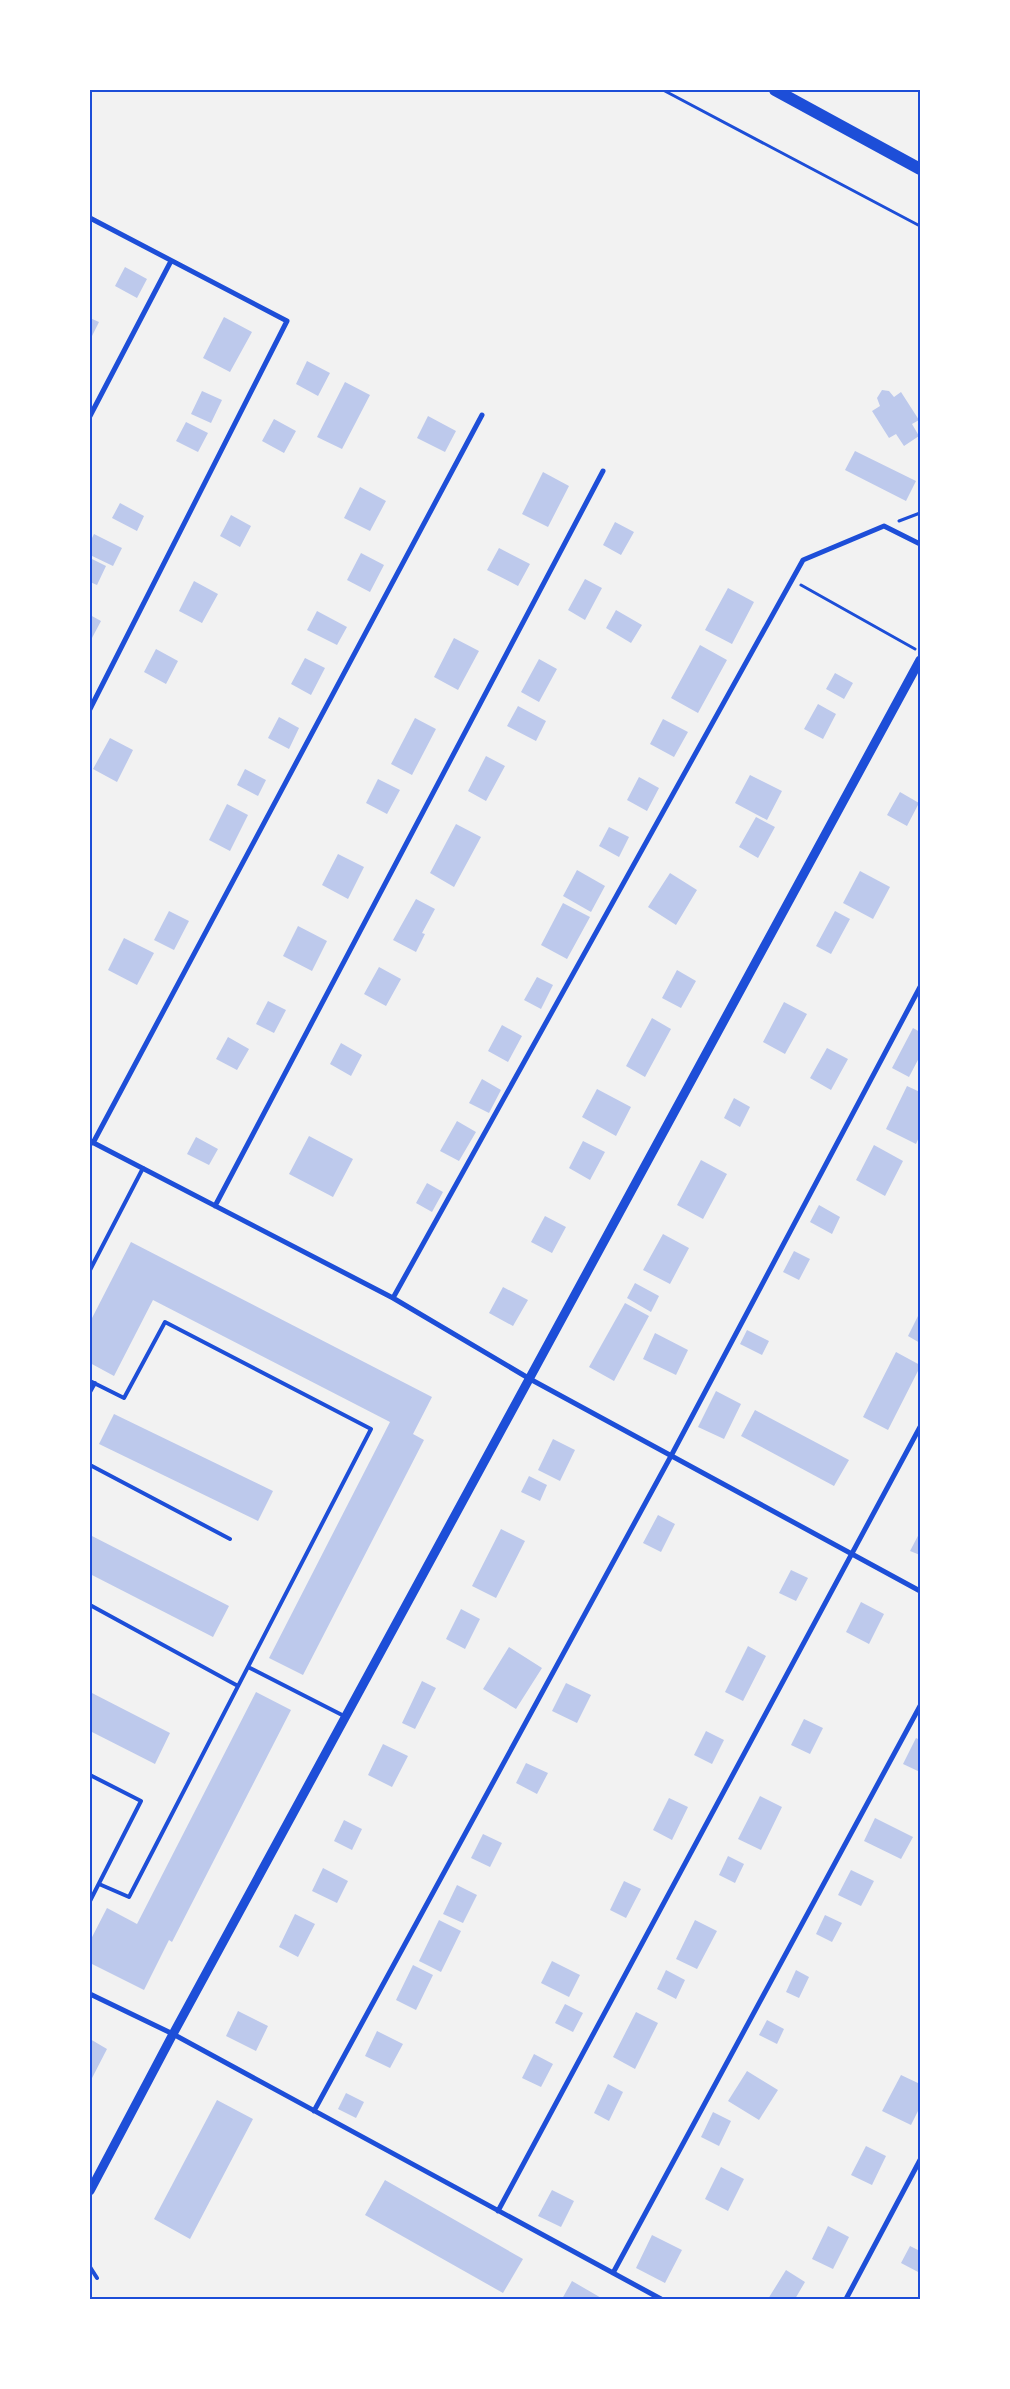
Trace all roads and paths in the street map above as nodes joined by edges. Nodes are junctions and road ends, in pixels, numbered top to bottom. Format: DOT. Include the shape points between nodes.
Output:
graph roads {
  1 [pos="663,90"];
  2 [pos="776,90"];
  3 [pos="920,169"];
  4 [pos="90,218"];
  5 [pos="920,226"];
  6 [pos="171,260"];
  7 [pos="482,415"];
  8 [pos="90,416"];
  9 [pos="603,471"];
  10 [pos="920,544"];
  11 [pos="792,580"];
  12 [pos="920,652"];
  13 [pos="920,660"];
  14 [pos="90,709"];
  15 [pos="920,987"];
  16 [pos="92,1142"];
  17 [pos="143,1168"];
  18 [pos="215,1206"];
  19 [pos="90,1270"];
  20 [pos="393,1298"];
  21 [pos="530,1379"];
  22 [pos="92,1382"];
  23 [pos="90,1392"];
  24 [pos="920,1427"];
  25 [pos="671,1456"];
  26 [pos="90,1465"];
  27 [pos="230,1540"];
  28 [pos="852,1554"];
  29 [pos="920,1591"];
  30 [pos="90,1605"];
  31 [pos="248,1667"];
  32 [pos="238,1686"];
  33 [pos="920,1706"];
  34 [pos="346,1717"];
  35 [pos="90,1775"];
  36 [pos="99,1884"];
  37 [pos="90,1901"];
  38 [pos="90,1994"];
  39 [pos="172,2034"];
  40 [pos="314,2111"];
  41 [pos="920,2160"];
  42 [pos="90,2191"];
  43 [pos="498,2211"];
  44 [pos="90,2266"];
  45 [pos="613,2273"];
  46 [pos="97,2278"];
  47 [pos="661,2299"];
  48 [pos="846,2299"];
  1 -- 5 [label="path"];
  2 -- 3 [label="main road"];
  4 -- 6 [label="street"];
  6 -- 8 [label="street"];
  6 -- 14 [label="street" via="287,321"];
  7 -- 16 [label="street"];
  9 -- 18 [label="street"];
  10 -- 11 [label="street" via="884,526 803,560"];
  11 -- 12 [label="path"];
  11 -- 20 [label="street"];
  13 -- 21 [label="street"];
  15 -- 25 [label="street"];
  16 -- 17 [label="street"];
  17 -- 18 [label="street"];
  17 -- 19 [label="lane"];
  18 -- 20 [label="street"];
  20 -- 21 [label="street"];
  21 -- 25 [label="street"];
  21 -- 34 [label="street"];
  22 -- 23 [label="lane"];
  22 -- 31 [label="lane" via="124,1398 165,1322 371,1429"];
  24 -- 28 [label="street"];
  25 -- 28 [label="street"];
  25 -- 40 [label="street"];
  26 -- 27 [label="lane"];
  28 -- 29 [label="street"];
  28 -- 43 [label="street"];
  30 -- 32 [label="lane"];
  31 -- 32 [label="lane"];
  31 -- 34 [label="lane"];
  32 -- 36 [label="lane" via="129,1897"];
  33 -- 45 [label="street"];
  34 -- 39 [label="street"];
  35 -- 36 [label="lane" via="141,1801"];
  36 -- 37 [label="lane"];
  38 -- 39 [label="street"];
  39 -- 40 [label="street"];
  39 -- 42 [label="street"];
  40 -- 43 [label="street"];
  41 -- 48 [label="street"];
  43 -- 45 [label="street"];
  44 -- 46 [label="lane"];
  45 -- 47 [label="street"];
}
